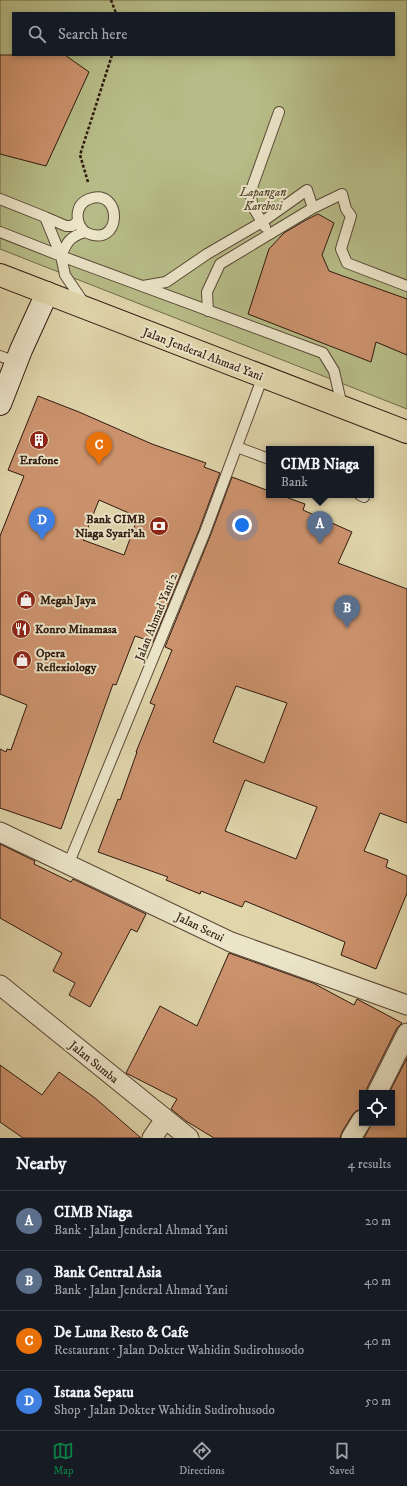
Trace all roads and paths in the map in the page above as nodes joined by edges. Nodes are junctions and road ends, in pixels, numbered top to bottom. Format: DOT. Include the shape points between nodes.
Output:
graph roads {
  1 [pos="111,0"];
  2 [pos="116,12"];
  3 [pos="112,56"];
  4 [pos="279,112"];
  5 [pos="93,198"];
  6 [pos="0,199"];
  7 [pos="313,208"];
  8 [pos="45,217"];
  9 [pos="77,222"];
  10 [pos="262,222"];
  11 [pos="0,232"];
  12 [pos="85,232"];
  13 [pos="268,234"];
  14 [pos="61,256"];
  15 [pos="0,275"];
  16 [pos="141,286"];
  17 [pos="407,286"];
  18 [pos="47,293"];
  19 [pos="89,310"];
  20 [pos="208,311"];
  21 [pos="8,359"];
  22 [pos="263,376"];
  23 [pos="0,404"];
  24 [pos="342,406"];
  25 [pos="407,432"];
  26 [pos="237,446"];
  27 [pos="266,458"];
  28 [pos="0,832"];
  29 [pos="68,865"];
  30 [pos="0,985"];
  31 [pos="407,1005"];
  32 [pos="407,1033"];
  33 [pos="378,1090"];
  34 [pos="165,1119"];
  35 [pos="359,1125"];
  36 [pos="152,1138"];
  37 [pos="189,1138"];
  38 [pos="351,1138"];
  1 -- 2 [label="path"];
  3 -- 5 [label="path" via="80,155"];
  4 -- 10 [label="lane" via="250,193 253,207"];
  5 -- 9 [label="lane" via="87,200 79,209"];
  5 -- 12 [label="lane" via="109,203 115,213 115,219 109,231 104,234 91,235"];
  6 -- 8 [label="lane"];
  7 -- 10 [label="lane" via="307,190"];
  7 -- 13 [label="lane"];
  7 -- 17 [label="lane" via="342,194 351,216 341,249 347,263"];
  8 -- 9 [label="lane" via="66,226 72,226"];
  8 -- 14 [label="lane"];
  9 -- 12 [label="lane"];
  10 -- 13 [label="lane"];
  10 -- 16 [label="lane" via="207,254 166,282"];
  11 -- 14 [label="lane"];
  12 -- 14 [label="lane" via="68,240"];
  13 -- 20 [label="lane" via="220,264 207,292"];
  14 -- 16 [label="lane"];
  14 -- 19 [label="lane" via="65,275"];
  15 -- 18 [label="highway, Jalan Jenderal Ahmad Yani"];
  16 -- 20 [label="lane"];
  18 -- 19 [label="highway, Jalan Jenderal Ahmad Yani"];
  18 -- 21 [label="main road"];
  19 -- 22 [label="highway, Jalan Jenderal Ahmad Yani"];
  20 -- 24 [label="lane" via="323,352 334,371"];
  21 -- 23 [label="main road"];
  22 -- 24 [label="highway, Jalan Jenderal Ahmad Yani"];
  22 -- 26 [label="lane, Jalan Ahmad Yani 2"];
  24 -- 25 [label="highway, Jalan Jenderal Ahmad Yani"];
  26 -- 27 [label="lane"];
  26 -- 29 [label="lane, Jalan Ahmad Yani 2" via="205,532"];
  28 -- 29 [label="street, Jalan Serui"];
  29 -- 31 [label="street, Jalan Serui" via="231,942"];
  30 -- 34 [label="street, Jalan Sumba"];
  32 -- 33 [label="street"];
  34 -- 36 [label="street"];
  34 -- 37 [label="street, Jalan Sumba"];
  35 -- 38 [label="street"];
}
